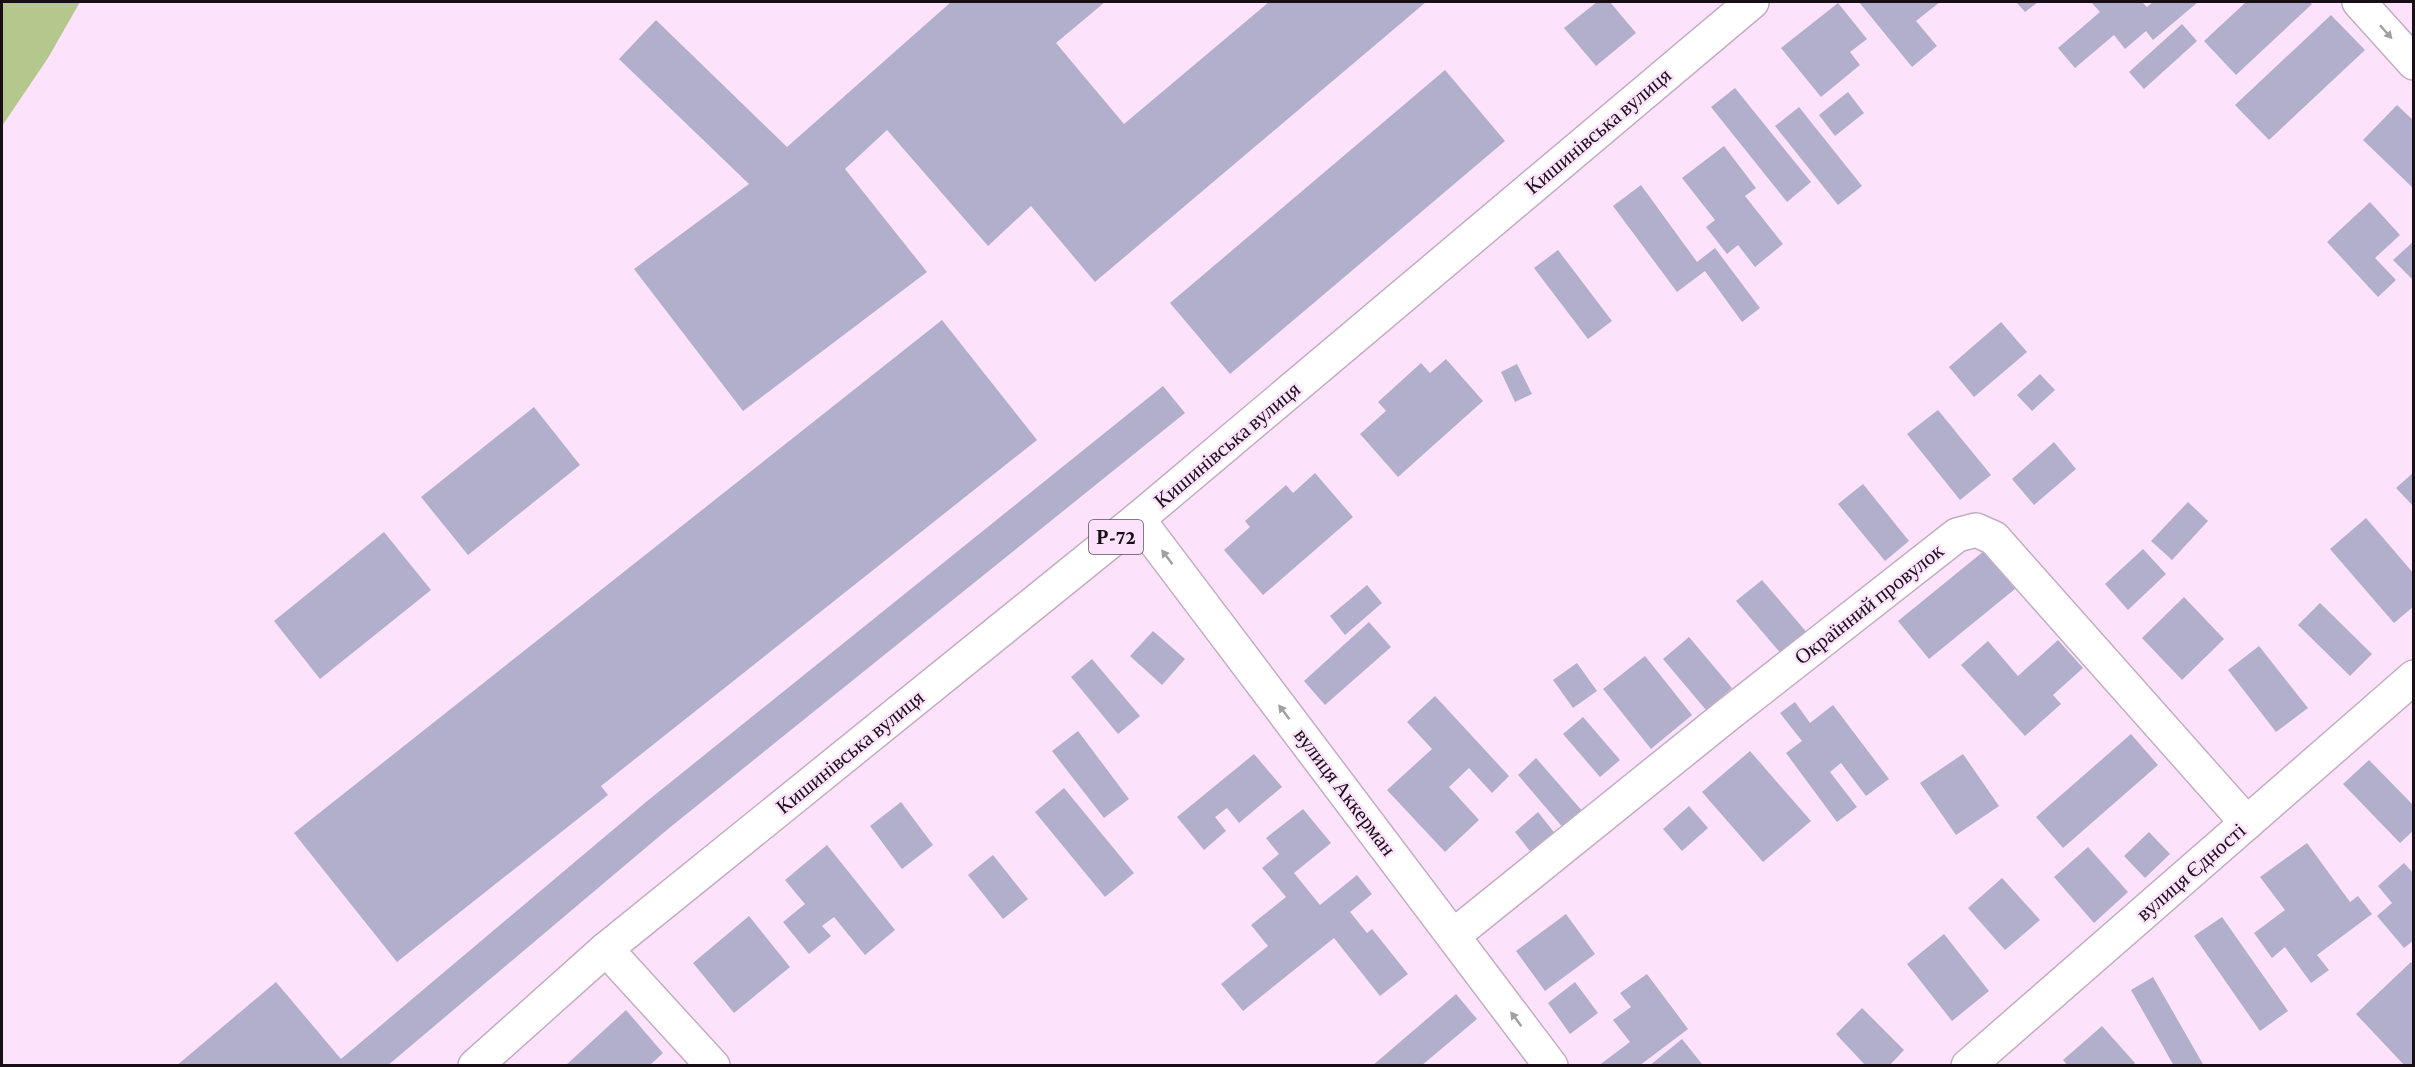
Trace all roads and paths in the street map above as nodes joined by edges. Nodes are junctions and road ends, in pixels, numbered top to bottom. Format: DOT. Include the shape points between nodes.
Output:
graph roads {
  1 [pos="1752,2"];
  2 [pos="2359,2"];
  3 [pos="2414,63"];
  4 [pos="1138,519"];
  5 [pos="2414,676"];
  6 [pos="2247,823"];
  7 [pos="1453,936"];
  8 [pos="606,949"];
  9 [pos="475,1065"];
  10 [pos="713,1065"];
  11 [pos="1551,1065"];
  12 [pos="1968,1065"];
  1 -- 4 [label="street, Кишинівська вулиця / Р-72"];
  2 -- 3 [label="street, one-way"];
  7 -- 4 [label="street, вулиця Аккерман, one-way"];
  4 -- 8 [label="street, Кишинівська вулиця / Р-72"];
  5 -- 6 [label="street, вулиця Єдності"];
  6 -- 7 [label="street, Окраїнний провулок" via="1994,538 1976,530 1948,542"];
  6 -- 12 [label="street, вулиця Єдності"];
  11 -- 7 [label="street, вулиця Аккерман, one-way"];
  8 -- 9 [label="street, Кишинівська вулиця / Р-72"];
  8 -- 10 [label="street"];
}
